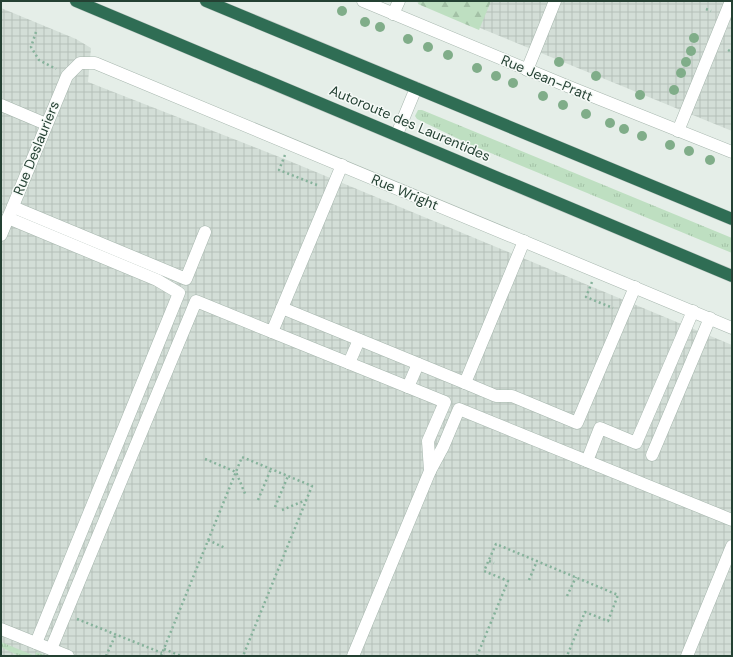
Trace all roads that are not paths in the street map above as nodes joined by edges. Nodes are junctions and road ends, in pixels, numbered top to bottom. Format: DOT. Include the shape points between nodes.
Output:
graph roads {
  1 [pos="76,1"];
  2 [pos="206,1"];
  3 [pos="363,1"];
  4 [pos="398,1"];
  5 [pos="555,1"];
  6 [pos="731,1"];
  7 [pos="393,14"];
  8 [pos="77,65"];
  9 [pos="527,70"];
  10 [pos="416,88"];
  11 [pos="1,105"];
  12 [pos="46,124"];
  13 [pos="678,131"];
  14 [pos="397,134"];
  15 [pos="732,152"];
  16 [pos="342,166"];
  17 [pos="10,213"];
  18 [pos="732,220"];
  19 [pos="205,232"];
  20 [pos="1,234"];
  21 [pos="524,241"];
  22 [pos="732,276"];
  23 [pos="635,287"];
  24 [pos="282,308"];
  25 [pos="693,311"];
  26 [pos="710,318"];
  27 [pos="732,328"];
  28 [pos="272,332"];
  29 [pos="359,340"];
  30 [pos="349,363"];
  31 [pos="418,364"];
  32 [pos="465,383"];
  33 [pos="408,387"];
  34 [pos="652,455"];
  35 [pos="587,461"];
  36 [pos="430,471"];
  37 [pos="732,520"];
  38 [pos="732,546"];
  39 [pos="1,629"];
  40 [pos="36,643"];
  41 [pos="51,649"];
  42 [pos="68,656"];
  43 [pos="353,656"];
  44 [pos="687,656"];
  1 -- 14 [label="highway, Autoroute des Laurentides"];
  2 -- 10 [label="highway"];
  3 -- 7 [label="street, Rue Jean-Pratt"];
  4 -- 7 [label="street"];
  5 -- 9 [label="street"];
  6 -- 13 [label="street"];
  7 -- 9 [label="street, Rue Jean-Pratt"];
  8 -- 12 [label="street, Rue Deslauriers" via="65,80"];
  8 -- 16 [label="street, Rue Wright" via="95,63"];
  9 -- 13 [label="street, Rue Jean-Pratt"];
  10 -- 14 [label="street"];
  10 -- 18 [label="highway"];
  11 -- 12 [label="street"];
  12 -- 17 [label="street, Rue Deslauriers"];
  13 -- 15 [label="street, Rue Jean-Pratt"];
  14 -- 22 [label="highway, Autoroute des Laurentides"];
  16 -- 21 [label="street, Rue Wright"];
  16 -- 24 [label="street"];
  17 -- 19 [label="street" via="186,279"];
  17 -- 20 [label="street, Rue Deslauriers"];
  17 -- 40 [label="street" via="157,280 179,293"];
  21 -- 23 [label="street, Rue Wright"];
  21 -- 32 [label="street"];
  23 -- 25 [label="street, Rue Wright"];
  23 -- 32 [label="street" via="577,423 512,396 496,396"];
  24 -- 28 [label="street"];
  24 -- 29 [label="street"];
  25 -- 26 [label="street, Rue Wright"];
  25 -- 35 [label="street" via="636,443 600,428"];
  26 -- 27 [label="street, Rue Wright"];
  26 -- 34 [label="street"];
  28 -- 30 [label="street"];
  28 -- 41 [label="street" via="196,301"];
  29 -- 30 [label="street"];
  29 -- 31 [label="street"];
  30 -- 33 [label="street"];
  31 -- 32 [label="street"];
  31 -- 33 [label="street"];
  33 -- 36 [label="street" via="445,402 428,442"];
  35 -- 36 [label="street" via="459,409"];
  35 -- 37 [label="street"];
  36 -- 43 [label="street"];
  38 -- 44 [label="street"];
  39 -- 40 [label="street"];
  40 -- 41 [label="street"];
  41 -- 42 [label="street"];
}
